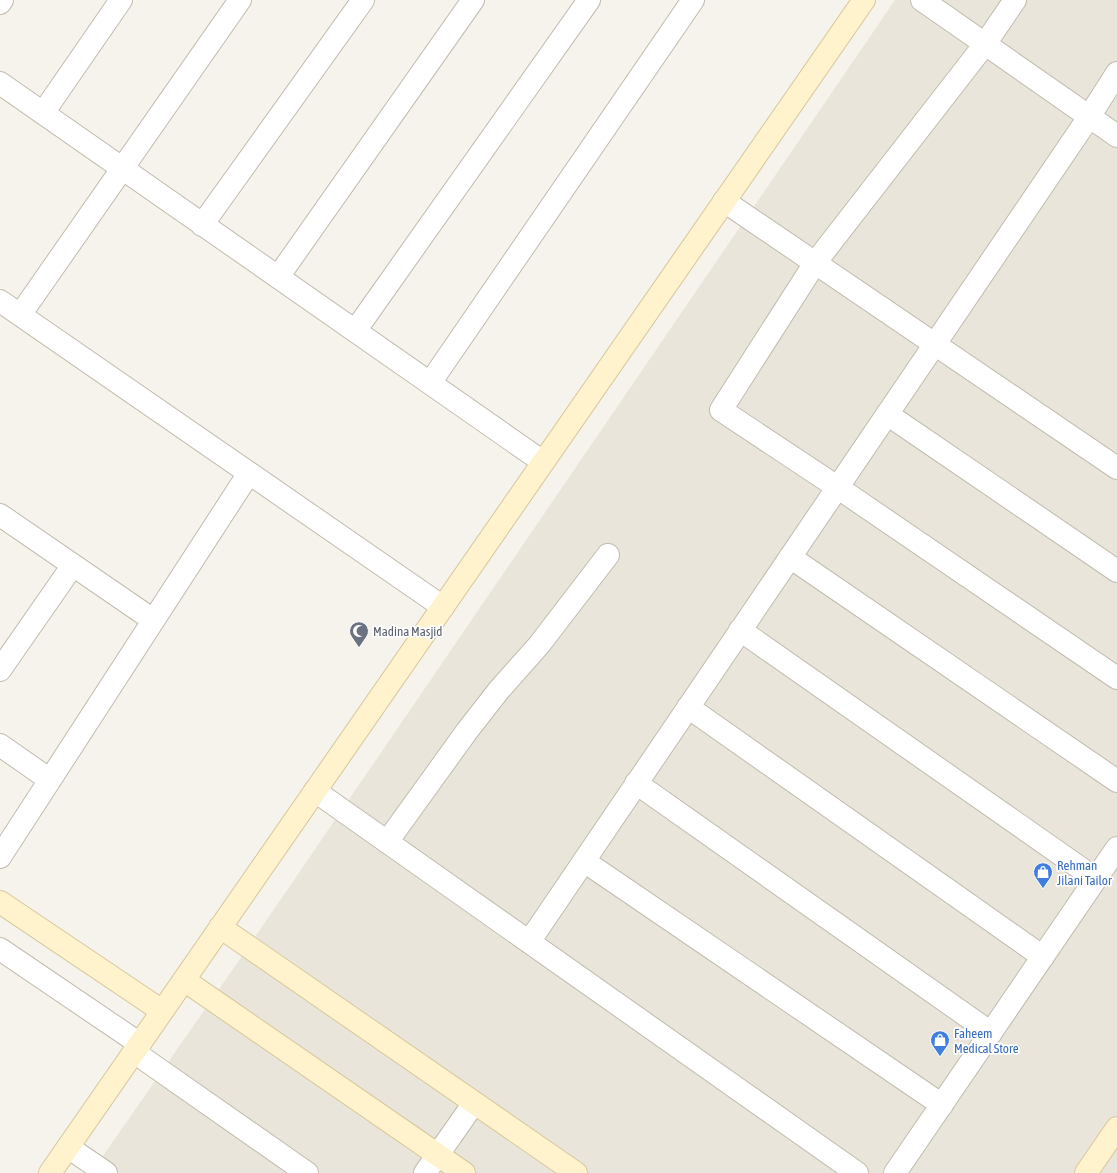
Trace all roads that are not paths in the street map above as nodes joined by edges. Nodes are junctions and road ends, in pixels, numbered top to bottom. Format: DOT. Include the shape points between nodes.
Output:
graph roads {
  1 [pos="2,0"];
  2 [pos="121,0"];
  3 [pos="240,0"];
  4 [pos="363,0"];
  5 [pos="473,0"];
  6 [pos="589,0"];
  7 [pos="693,0"];
  8 [pos="864,0"];
  9 [pos="922,0"];
  10 [pos="1015,0"];
  11 [pos="0,3"];
  12 [pos="985,44"];
  13 [pos="1117,73"];
  14 [pos="0,83"];
  15 [pos="43,113"];
  16 [pos="1089,117"];
  17 [pos="1117,136"];
  18 [pos="123,170"];
  19 [pos="724,201"];
  20 [pos="202,224"];
  21 [pos="815,263"];
  22 [pos="278,277"];
  23 [pos="0,301"];
  24 [pos="20,315"];
  25 [pos="355,331"];
  26 [pos="935,344"];
  27 [pos="430,383"];
  28 [pos="887,414"];
  29 [pos="543,462"];
  30 [pos="1117,468"];
  31 [pos="249,473"];
  32 [pos="837,487"];
  33 [pos="0,515"];
  34 [pos="608,555"];
  35 [pos="790,557"];
  36 [pos="73,565"];
  37 [pos="1117,571"];
  38 [pos="443,607"];
  39 [pos="153,620"];
  40 [pos="740,630"];
  41 [pos="0,670"];
  42 [pos="1117,678"];
  43 [pos="688,707"];
  44 [pos="0,745"];
  45 [pos="50,780"];
  46 [pos="1117,781"];
  47 [pos="636,783"];
  48 [pos="315,791"];
  49 [pos="387,842"];
  50 [pos="1117,848"];
  51 [pos="0,857"];
  52 [pos="584,860"];
  53 [pos="1096,879"];
  54 [pos="0,902"];
  55 [pos="220,927"];
  56 [pos="529,942"];
  57 [pos="1,950"];
  58 [pos="1043,957"];
  59 [pos="184,980"];
  60 [pos="162,1011"];
  61 [pos="991,1033"];
  62 [pos="137,1048"];
  63 [pos="474,1103"];
  64 [pos="942,1105"];
  65 [pos="1117,1128"];
  66 [pos="68,1147"];
  67 [pos="438,1155"];
  68 [pos="50,1173"];
  69 [pos="106,1173"];
  70 [pos="307,1173"];
  71 [pos="425,1173"];
  72 [pos="464,1173"];
  73 [pos="576,1173"];
  74 [pos="857,1173"];
  75 [pos="895,1173"];
  76 [pos="1086,1173"];
  1 -- 11 [label="street"];
  2 -- 15 [label="street"];
  3 -- 18 [label="street"];
  4 -- 20 [label="street"];
  5 -- 22 [label="street"];
  6 -- 25 [label="street"];
  7 -- 27 [label="street"];
  8 -- 19 [label="street"];
  9 -- 12 [label="street"];
  10 -- 12 [label="street"];
  12 -- 16 [label="street"];
  12 -- 21 [label="street"];
  13 -- 16 [label="street"];
  14 -- 15 [label="street"];
  15 -- 18 [label="street"];
  16 -- 17 [label="street"];
  16 -- 26 [label="street"];
  18 -- 20 [label="street"];
  18 -- 24 [label="street"];
  19 -- 21 [label="street"];
  19 -- 29 [label="street"];
  20 -- 22 [label="street"];
  21 -- 26 [label="street"];
  21 -- 32 [label="street" via="721,410"];
  22 -- 25 [label="street"];
  23 -- 24 [label="street"];
  24 -- 31 [label="street"];
  25 -- 27 [label="street"];
  26 -- 28 [label="street"];
  26 -- 30 [label="street"];
  27 -- 29 [label="street"];
  28 -- 32 [label="street"];
  28 -- 37 [label="street"];
  29 -- 38 [label="street"];
  31 -- 38 [label="street"];
  31 -- 39 [label="street"];
  32 -- 35 [label="street"];
  32 -- 42 [label="street"];
  33 -- 36 [label="street"];
  34 -- 49 [label="street" via="539,645 472,725"];
  35 -- 40 [label="street"];
  35 -- 46 [label="street"];
  36 -- 39 [label="street"];
  36 -- 41 [label="street"];
  38 -- 48 [label="street"];
  39 -- 45 [label="street"];
  40 -- 43 [label="street"];
  40 -- 53 [label="street"];
  43 -- 47 [label="street"];
  43 -- 58 [label="street"];
  44 -- 45 [label="street"];
  45 -- 51 [label="street"];
  47 -- 52 [label="street"];
  47 -- 61 [label="street"];
  48 -- 49 [label="street"];
  48 -- 55 [label="street"];
  49 -- 56 [label="street"];
  50 -- 53 [label="street"];
  52 -- 56 [label="street"];
  52 -- 64 [label="street"];
  53 -- 58 [label="street"];
  54 -- 60 [label="street"];
  55 -- 59 [label="street"];
  55 -- 63 [label="street"];
  56 -- 74 [label="street"];
  57 -- 62 [label="street"];
  58 -- 61 [label="street"];
  59 -- 60 [label="street"];
  59 -- 67 [label="street"];
  60 -- 62 [label="street"];
  61 -- 64 [label="street"];
  62 -- 66 [label="street"];
  62 -- 70 [label="street"];
  63 -- 67 [label="street"];
  63 -- 73 [label="street"];
  64 -- 75 [label="street"];
  65 -- 76 [label="street"];
  66 -- 68 [label="street"];
  66 -- 69 [label="street"];
  67 -- 71 [label="street"];
  67 -- 72 [label="street"];
}
